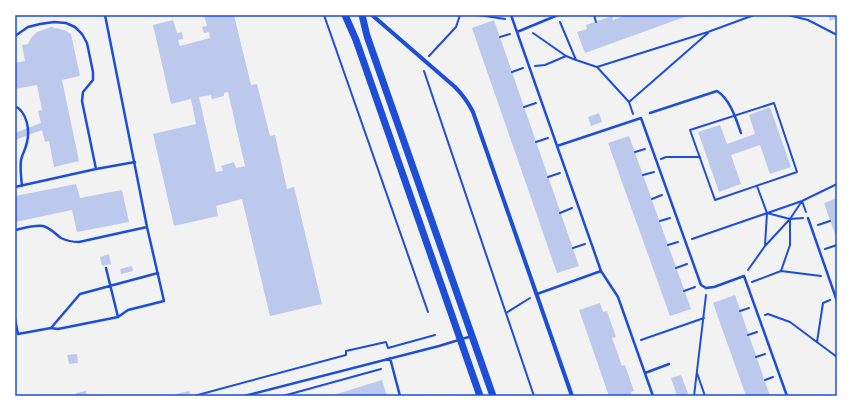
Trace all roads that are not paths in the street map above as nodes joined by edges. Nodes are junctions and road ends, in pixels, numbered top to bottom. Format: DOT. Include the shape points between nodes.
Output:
graph roads {
  1 [pos="105,15"];
  2 [pos="345,15"];
  3 [pos="362,15"];
  4 [pos="372,15"];
  5 [pos="511,15"];
  6 [pos="557,15"];
  7 [pos="517,32"];
  8 [pos="15,36"];
  9 [pos="15,106"];
  10 [pos="650,113"];
  11 [pos="741,133"];
  12 [pos="558,146"];
  13 [pos="135,162"];
  14 [pos="96,169"];
  15 [pos="22,186"];
  16 [pos="15,187"];
  17 [pos="808,218"];
  18 [pos="147,227"];
  19 [pos="15,230"];
  20 [pos="106,268"];
  21 [pos="601,271"];
  22 [pos="158,273"];
  23 [pos="111,285"];
  24 [pos="537,294"];
  25 [pos="837,301"];
  26 [pos="118,317"];
  27 [pos="15,319"];
  28 [pos="51,328"];
  29 [pos="18,334"];
  30 [pos="472,336"];
  31 [pos="15,337"];
  32 [pos="460,340"];
  33 [pos="390,358"];
  34 [pos="669,364"];
  35 [pos="645,373"];
  36 [pos="244,396"];
  37 [pos="400,396"];
  38 [pos="480,396"];
  39 [pos="493,396"];
  40 [pos="572,396"];
  41 [pos="653,396"];
  42 [pos="787,396"];
  1 -- 13 [label="lane"];
  2 -- 32 [label="street" via="356,40"];
  3 -- 30 [label="street" via="367,36"];
  4 -- 24 [label="street" via="455,87 468,103"];
  5 -- 7 [label="lane"];
  6 -- 7 [label="lane"];
  7 -- 12 [label="lane"];
  8 -- 14 [label="lane" via="28,27 54,22 66,23 82,34 87,43 93,72 93,80 83,92 82,101"];
  9 -- 15 [label="lane" via="26,119 28,131 21,161"];
  10 -- 11 [label="lane" via="717,91 722,94 735,116"];
  12 -- 21 [label="lane"];
  12 -- 42 [label="lane" via="641,118 701,285 706,288 714,287 744,276"];
  13 -- 14 [label="lane"];
  13 -- 18 [label="lane"];
  14 -- 15 [label="lane"];
  15 -- 16 [label="lane"];
  17 -- 25 [label="lane"];
  18 -- 19 [label="lane" via="79,242 69,242 43,226"];
  18 -- 22 [label="lane"];
  20 -- 23 [label="lane"];
  21 -- 24 [label="lane"];
  21 -- 35 [label="lane" via="618,297"];
  22 -- 23 [label="lane"];
  22 -- 26 [label="lane" via="164,301 128,310"];
  23 -- 26 [label="lane"];
  23 -- 28 [label="lane" via="80,294"];
  24 -- 40 [label="street"];
  26 -- 28 [label="lane" via="58,329"];
  27 -- 29 [label="lane"];
  28 -- 29 [label="lane"];
  29 -- 31 [label="lane"];
  30 -- 32 [label="lane"];
  30 -- 39 [label="street"];
  32 -- 33 [label="lane"];
  32 -- 38 [label="street"];
  33 -- 36 [label="lane"];
  33 -- 37 [label="lane"];
  34 -- 35 [label="lane"];
  35 -- 41 [label="lane"];
}
